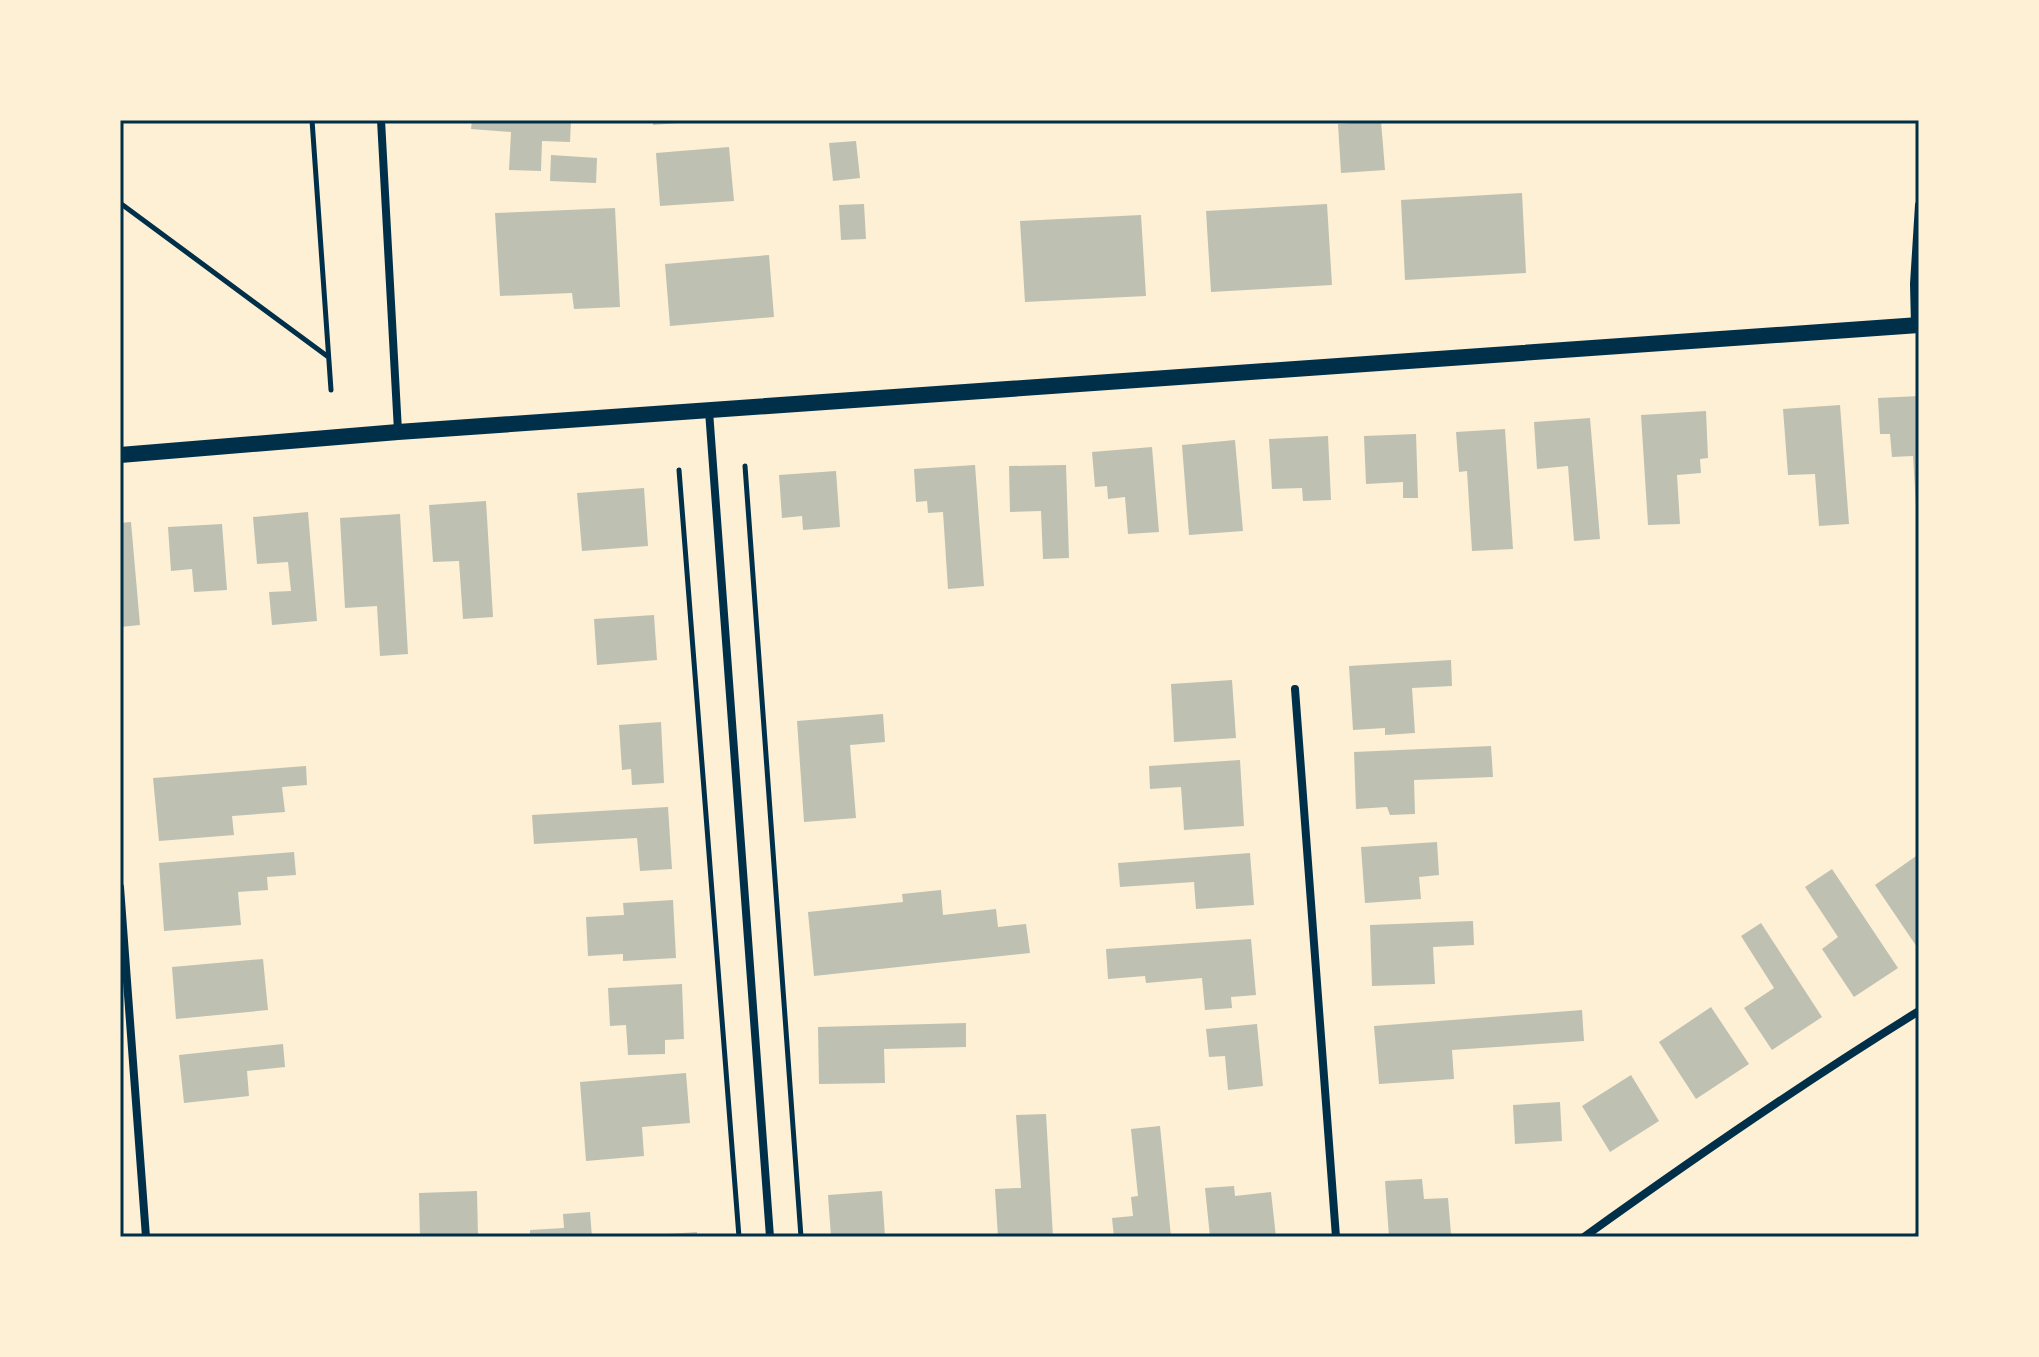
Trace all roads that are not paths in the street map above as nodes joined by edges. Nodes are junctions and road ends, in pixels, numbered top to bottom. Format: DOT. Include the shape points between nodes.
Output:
graph roads {
  1 [pos="381,120"];
  2 [pos="1919,205"];
  3 [pos="1917,325"];
  4 [pos="709,411"];
  5 [pos="398,432"];
  6 [pos="120,455"];
  7 [pos="1295,689"];
  8 [pos="120,887"];
  9 [pos="1919,1011"];
  10 [pos="146,1237"];
  11 [pos="770,1237"];
  12 [pos="1336,1237"];
  13 [pos="1584,1237"];
  1 -- 5 [label="street"];
  2 -- 3 [label="street"];
  3 -- 4 [label="main road"];
  4 -- 5 [label="main road"];
  4 -- 11 [label="street"];
  5 -- 6 [label="main road"];
  7 -- 12 [label="street"];
  8 -- 10 [label="street"];
  9 -- 13 [label="street" via="1719,1140"];
}
